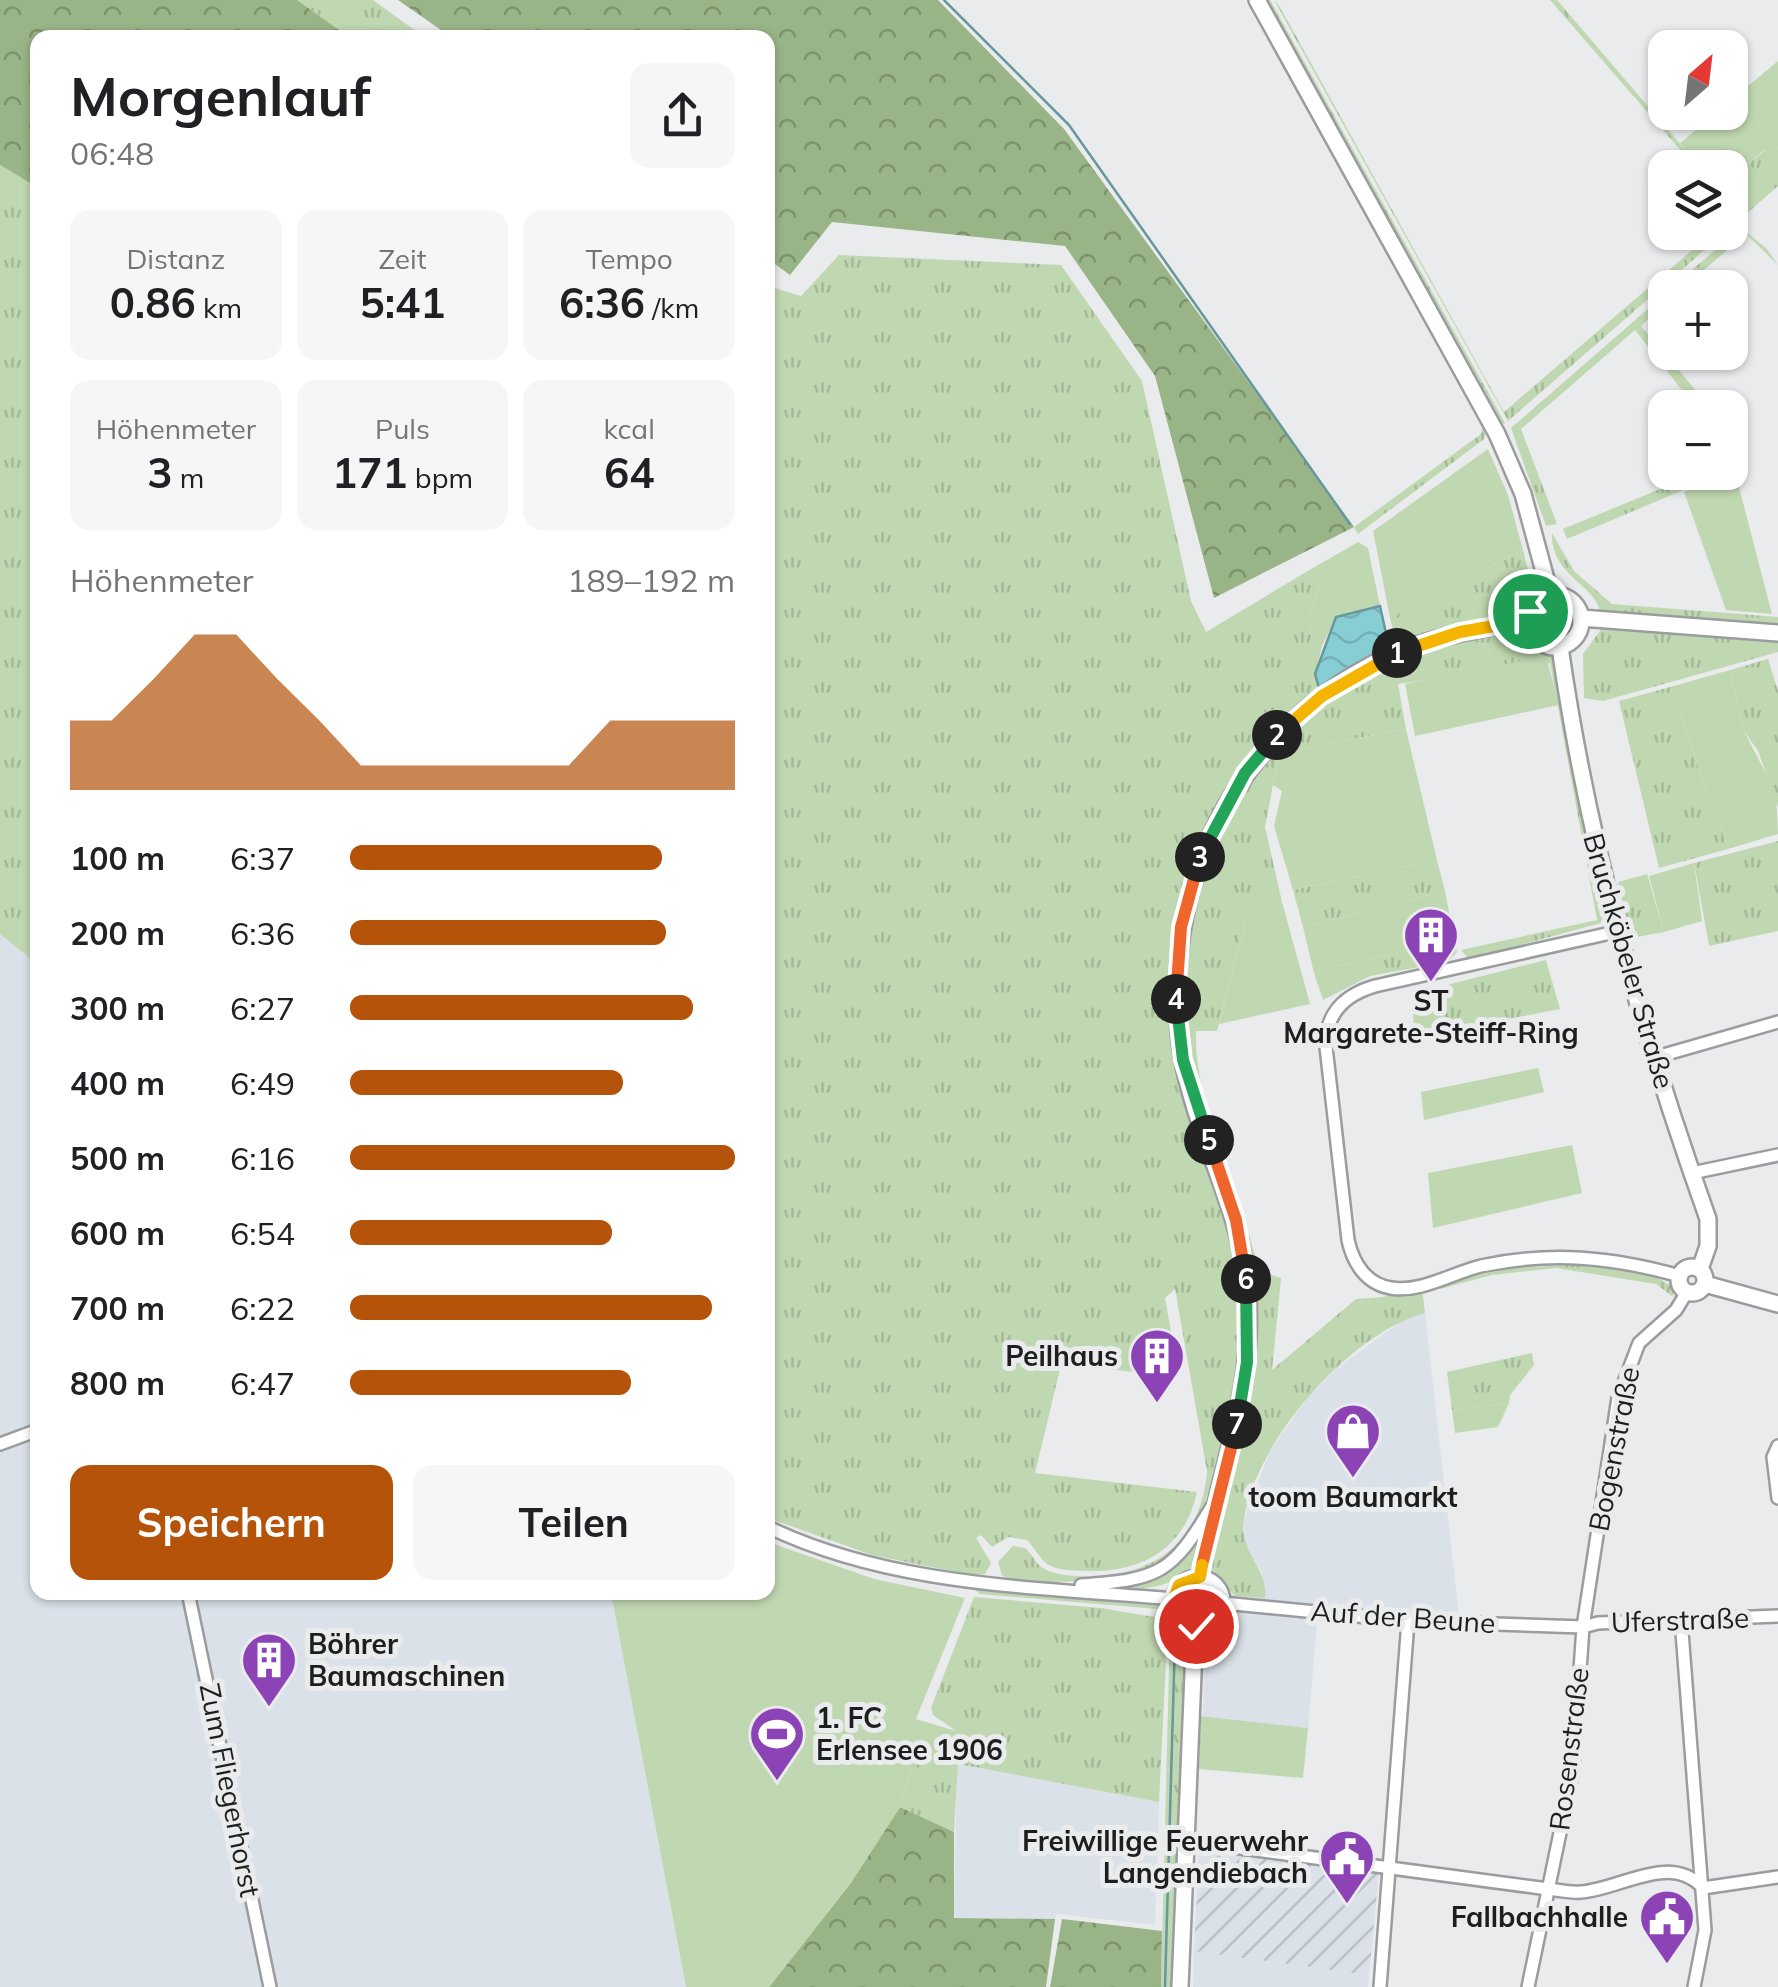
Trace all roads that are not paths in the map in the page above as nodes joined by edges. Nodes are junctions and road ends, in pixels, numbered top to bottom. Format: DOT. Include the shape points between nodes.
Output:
graph roads {
  1 [pos="1257,0"];
  2 [pos="1550,594"];
  3 [pos="1582,618"];
  4 [pos="1528,620"];
  5 [pos="1778,632"];
  6 [pos="1560,647"];
  7 [pos="1615,932"];
  8 [pos="1778,1022"];
  9 [pos="1653,1058"];
  10 [pos="1778,1155"];
  11 [pos="1692,1173"];
  12 [pos="1702,1277"];
  13 [pos="1684,1284"];
  14 [pos="1778,1304"];
  15 [pos="30,1433"];
  16 [pos="0,1444"];
  17 [pos="1778,1446"];
  18 [pos="1220,1493"];
  19 [pos="1778,1498"];
  20 [pos="775,1530"];
  21 [pos="1200,1577"];
  22 [pos="1042,1588"];
  23 [pos="1174,1599"];
  24 [pos="190,1600"];
  25 [pos="1222,1603"];
  26 [pos="1778,1616"];
  27 [pos="1681,1619"];
  28 [pos="1408,1621"];
  29 [pos="1196,1626"];
  30 [pos="1583,1628"];
  31 [pos="1203,1843"];
  32 [pos="1392,1866"];
  33 [pos="1778,1878"];
  34 [pos="1702,1888"];
  35 [pos="1548,1890"];
  36 [pos="270,1987"];
  37 [pos="1180,1987"];
  38 [pos="1380,1987"];
  39 [pos="1528,1987"];
  40 [pos="1694,1987"];
  1 -- 2 [label="main road" via="1497,434 1523,494"];
  2 -- 3 [label="main road" via="1568,597"];
  2 -- 4 [label="main road" via="1534,603"];
  3 -- 5 [label="main road"];
  3 -- 6 [label="main road" via="1574,640"];
  4 -- 6 [label="main road" via="1538,641"];
  4 -- 18 [label="main road" via="1418,645 1322,696 1245,773 1194,875 1177,953 1179,1030 1193,1097 1236,1220 1248,1290 1247,1362"];
  6 -- 7 [label="main road, Bruchköbeler Straße"];
  7 -- 9 [label="main road, Bruchköbeler Straße"];
  7 -- 13 [label="street" via="1375,986 1340,1004 1326,1048 1348,1240 1359,1268 1394,1289 1494,1264 1560,1256 1628,1261"];
  8 -- 9 [label="street"];
  9 -- 11 [label="main road, Bruchköbeler Straße"];
  10 -- 11 [label="street"];
  11 -- 12 [label="main road, Bruchköbeler Straße" via="1708,1219"];
  12 -- 13 [label="main road" via="1696,1293"];
  12 -- 13 [label="main road" via="1687,1268"];
  12 -- 14 [label="main road"];
  13 -- 30 [label="street, Bogenstraße" via="1676,1310 1640,1342 1622,1384"];
  15 -- 16 [label="street"];
  17 -- 19 [label="street"];
  18 -- 21 [label="main road"];
  18 -- 22 [label="street" via="1190,1543 1150,1576"];
  20 -- 22 [label="street" via="910,1571"];
  21 -- 23 [label="main road" via="1179,1585"];
  21 -- 25 [label="main road" via="1219,1588"];
  22 -- 23 [label="street"];
  23 -- 29 [label="main road" via="1176,1614"];
  24 -- 36 [label="street, Zum Fliegerhorst"];
  25 -- 28 [label="street, Auf der Beune"];
  25 -- 29 [label="main road" via="1211,1623"];
  26 -- 27 [label="street, Uferstraße"];
  27 -- 30 [label="street, Uferstraße"];
  27 -- 34 [label="street"];
  28 -- 30 [label="street, Auf der Beune"];
  28 -- 32 [label="street"];
  29 -- 37 [label="main road"];
  30 -- 35 [label="street, Rosenstraße" via="1573,1770"];
  31 -- 32 [label="street"];
  32 -- 35 [label="street"];
  32 -- 38 [label="street"];
  33 -- 34 [label="street"];
  34 -- 35 [label="street" via="1683,1872 1582,1892"];
  34 -- 40 [label="street" via="1705,1930"];
  35 -- 39 [label="street, Rosenstraße"];
}
